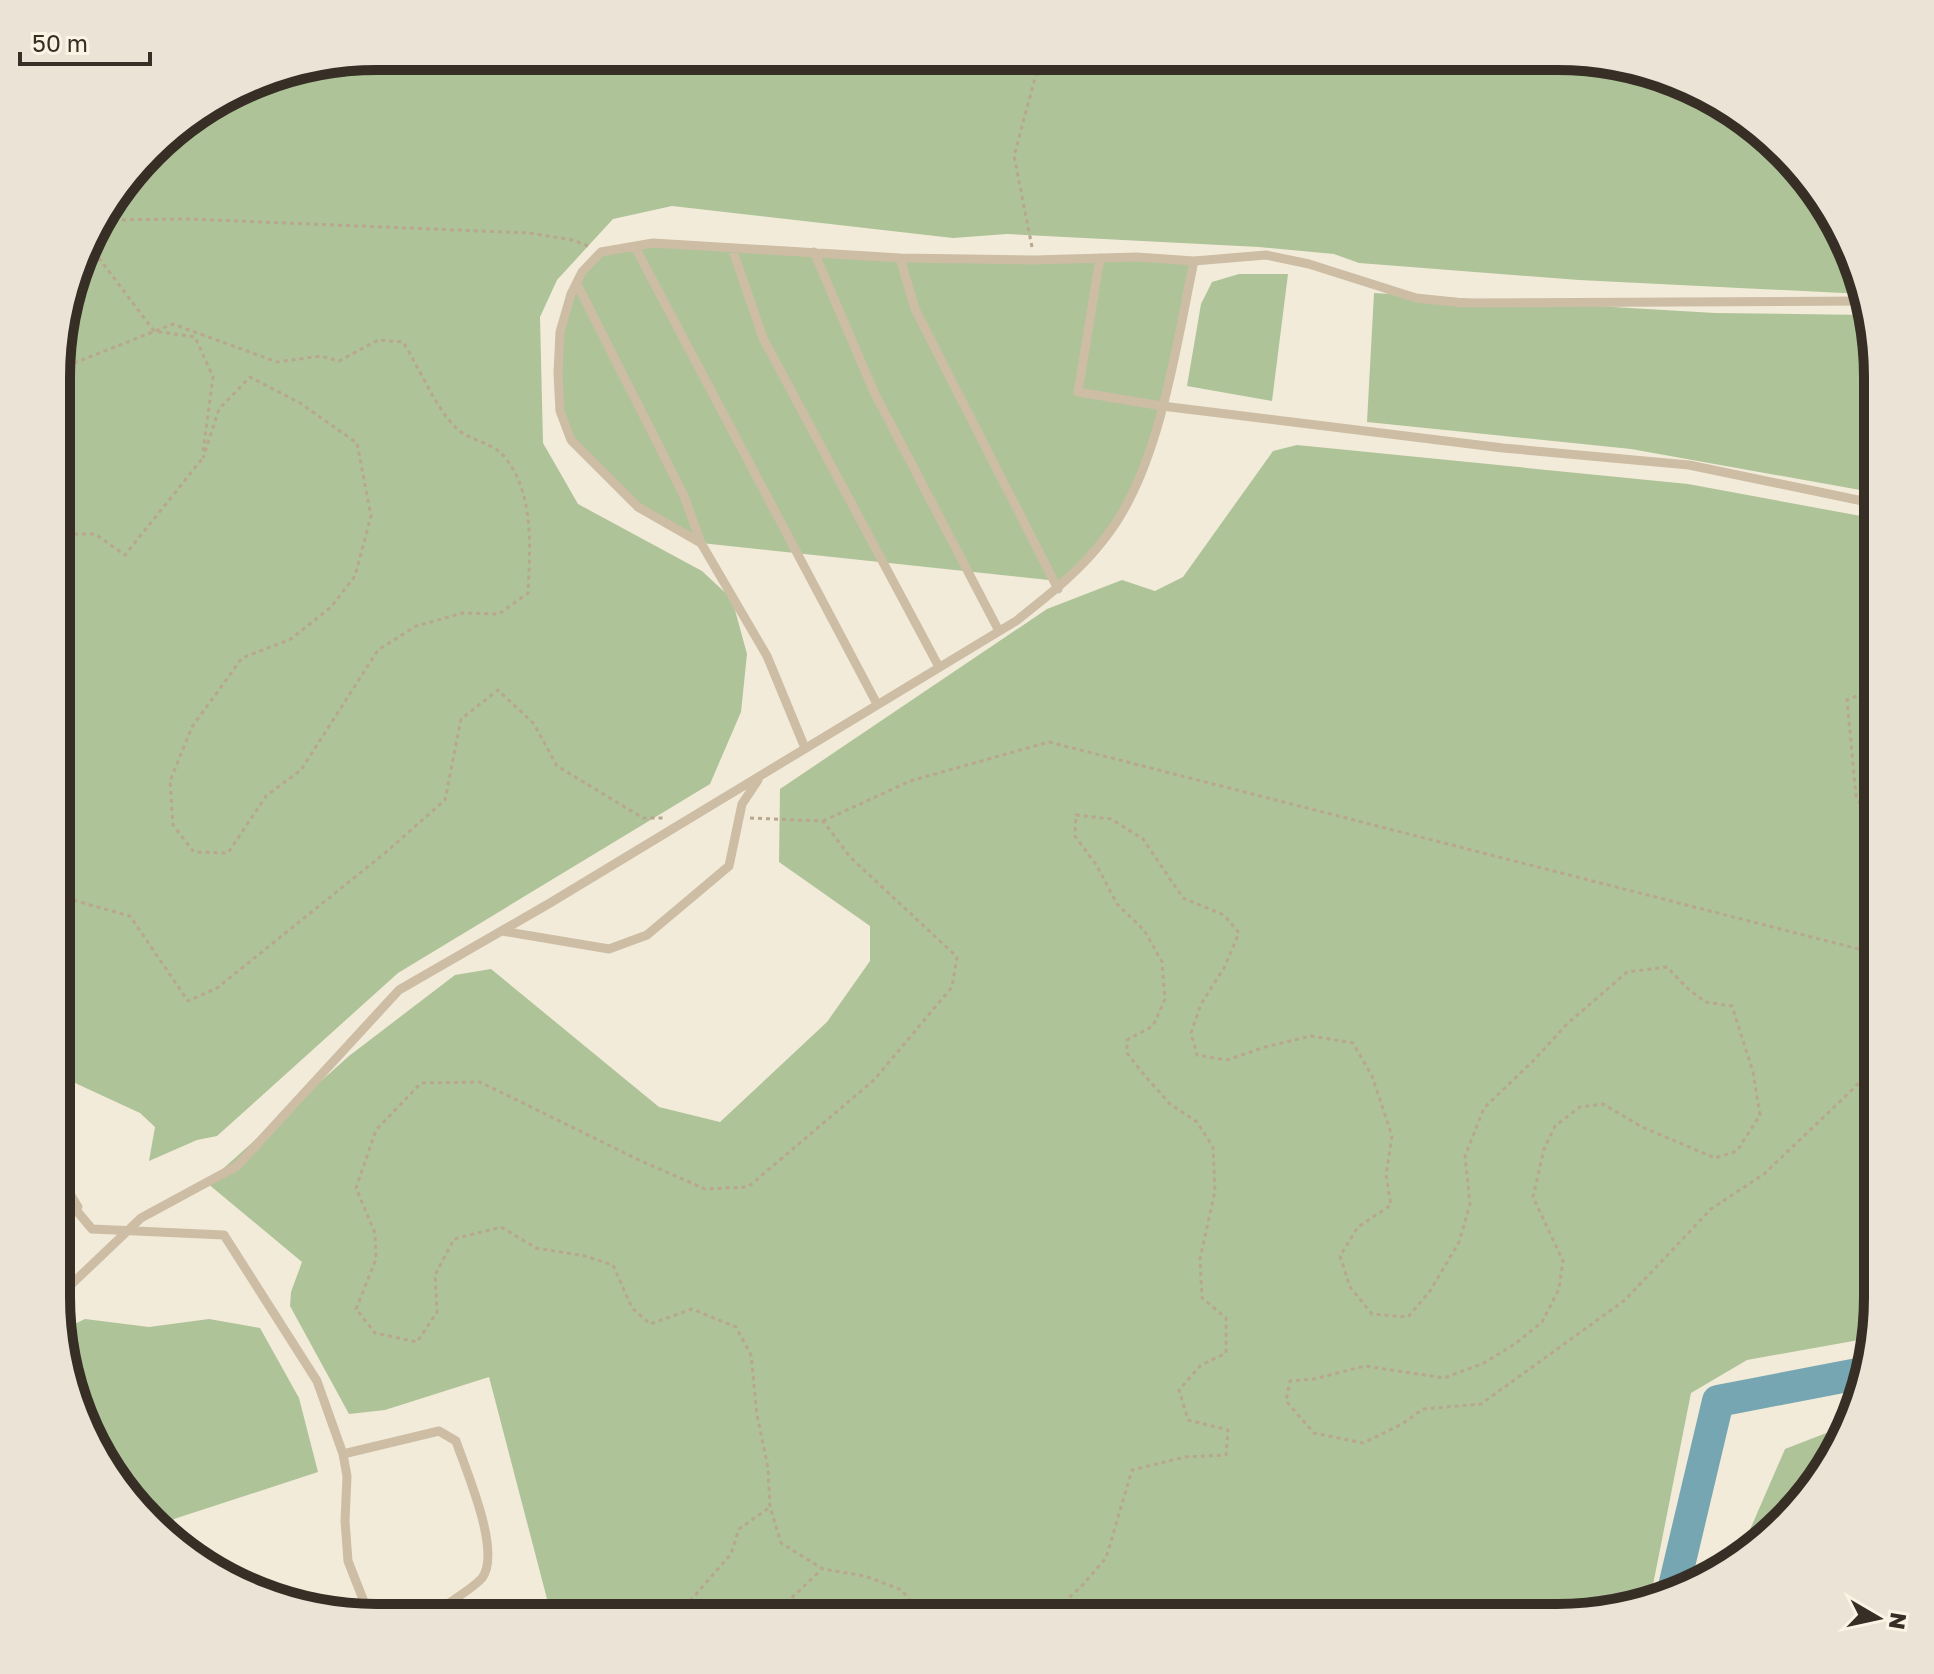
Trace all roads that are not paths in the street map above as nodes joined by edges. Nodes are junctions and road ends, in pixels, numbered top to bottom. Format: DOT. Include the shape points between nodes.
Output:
graph roads {
  1 [pos="635,247"];
  2 [pos="732,248"];
  3 [pos="814,252"];
  4 [pos="900,258"];
  5 [pos="1100,258"];
  6 [pos="1194,261"];
  7 [pos="577,284"];
  8 [pos="1855,301"];
  9 [pos="1162,406"];
  10 [pos="1864,501"];
  11 [pos="701,543"];
  12 [pos="1058,589"];
  13 [pos="999,631"];
  14 [pos="939,667"];
  15 [pos="877,704"];
  16 [pos="805,748"];
  17 [pos="761,775"];
  18 [pos="502,931"];
  19 [pos="70,1195"];
  20 [pos="71,1204"];
  21 [pos="85,1221"];
  22 [pos="129,1230"];
  23 [pos="70,1286"];
  24 [pos="343,1454"];
  25 [pos="365,1603"];
  26 [pos="446,1604"];
  1 -- 2 [label="lane" via="653,243"];
  1 -- 7 [label="lane" via="601,252"];
  1 -- 15 [label="lane"];
  2 -- 3 [label="lane"];
  2 -- 14 [label="lane" via="763,338"];
  3 -- 4 [label="lane"];
  3 -- 13 [label="lane" via="874,392"];
  4 -- 5 [label="lane"];
  4 -- 12 [label="lane" via="915,309"];
  5 -- 6 [label="lane"];
  5 -- 9 [label="lane" via="1078,392"];
  6 -- 8 [label="lane" via="1266,255 1416,298 1464,303"];
  6 -- 9 [label="lane"];
  7 -- 11 [label="lane" via="684,496"];
  7 -- 11 [label="lane" via="560,332 558,366 560,411 571,440 638,507"];
  9 -- 10 [label="lane" via="1488,447 1689,465"];
  9 -- 12 [label="lane" via="1132,493 1107,536"];
  11 -- 16 [label="lane" via="767,656"];
  12 -- 13 [label="lane"];
  13 -- 14 [label="lane"];
  14 -- 15 [label="lane"];
  15 -- 16 [label="lane"];
  16 -- 17 [label="lane"];
  17 -- 18 [label="lane"];
  17 -- 18 [label="lane" via="742,804 729,866 647,935 609,949"];
  18 -- 22 [label="lane" via="399,990 237,1166 141,1218"];
  19 -- 21 [label="lane"];
  20 -- 21 [label="lane"];
  21 -- 22 [label="lane" via="92,1229"];
  22 -- 23 [label="lane"];
  22 -- 24 [label="lane" via="224,1235 317,1381"];
  24 -- 25 [label="lane" via="348,1561"];
  24 -- 26 [label="lane" via="439,1431 456,1441 489,1555 483,1577"];
}
